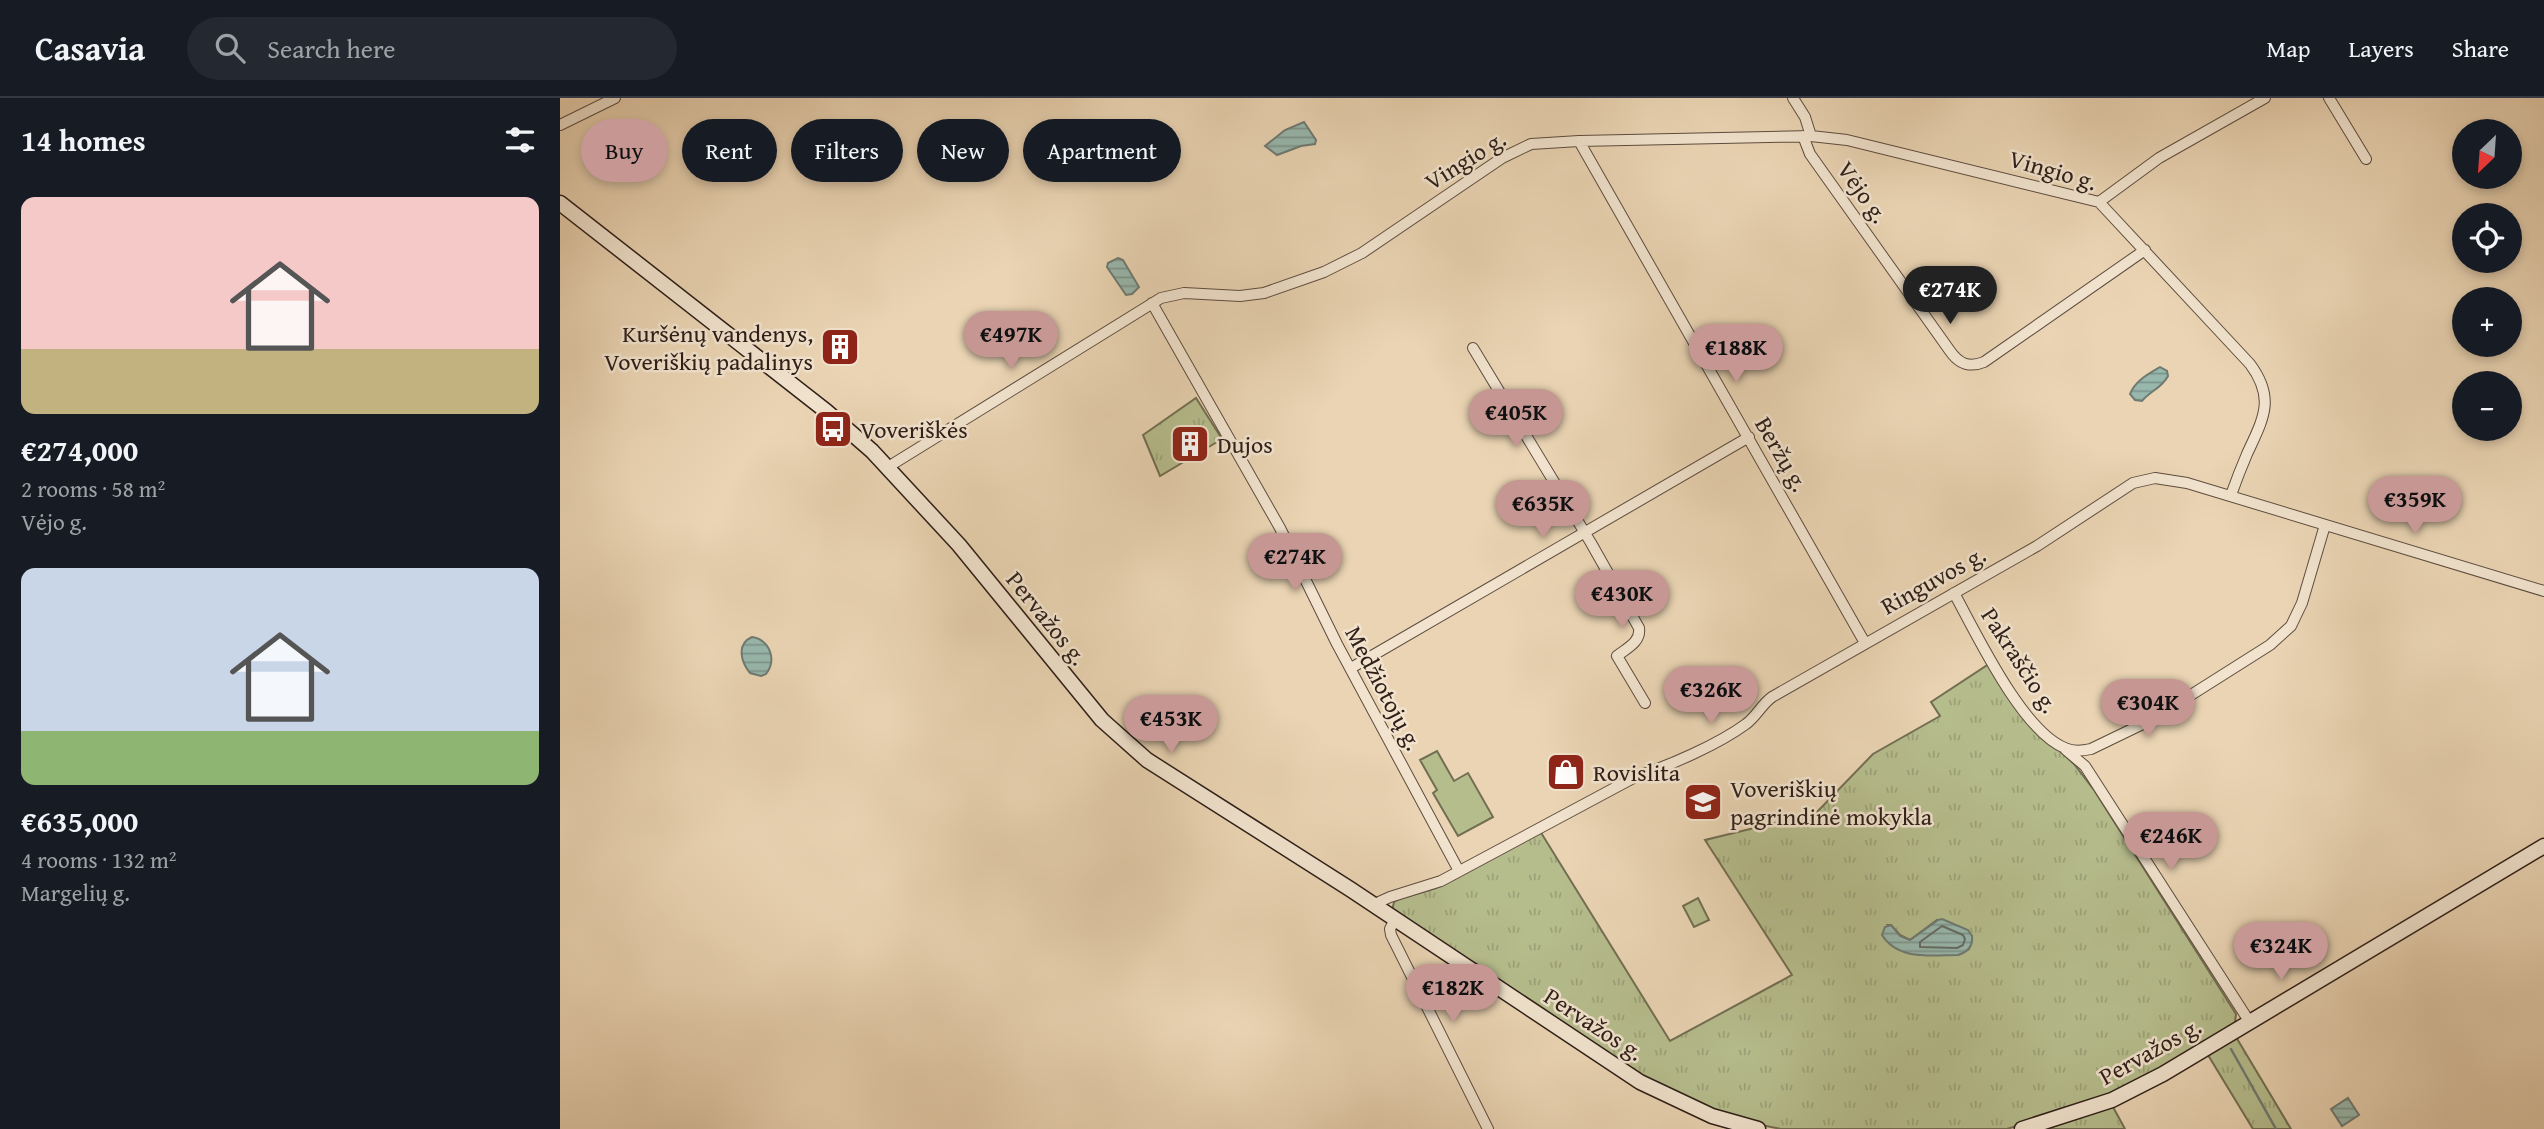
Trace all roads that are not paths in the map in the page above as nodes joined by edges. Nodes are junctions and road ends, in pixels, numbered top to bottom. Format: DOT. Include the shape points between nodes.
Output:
graph roads {
  1 [pos="615,98"];
  2 [pos="1793,98"];
  3 [pos="2265,98"];
  4 [pos="2329,98"];
  5 [pos="560,125"];
  6 [pos="1807,136"];
  7 [pos="1579,141"];
  8 [pos="2366,159"];
  9 [pos="2099,202"];
  10 [pos="560,203"];
  11 [pos="2145,250"];
  12 [pos="1152,303"];
  13 [pos="1474,348"];
  14 [pos="1749,438"];
  15 [pos="888,467"];
  16 [pos="2231,495"];
  17 [pos="2325,525"];
  18 [pos="1584,534"];
  19 [pos="2544,592"];
  20 [pos="1954,593"];
  21 [pos="1865,642"];
  22 [pos="1351,668"];
  23 [pos="1645,703"];
  24 [pos="2063,748"];
  25 [pos="2091,749"];
  26 [pos="2085,766"];
  27 [pos="2544,846"];
  28 [pos="1459,871"];
  29 [pos="1376,906"];
  30 [pos="1395,919"];
  31 [pos="2249,1021"];
  32 [pos="1488,1129"];
  33 [pos="1758,1129"];
  34 [pos="2022,1129"];
  1 -- 5 [label="street"];
  2 -- 6 [label="street" via="1805,117"];
  3 -- 9 [label="street" via="2159,158"];
  4 -- 8 [label="street"];
  6 -- 7 [label="street, Vingio g."];
  6 -- 9 [label="street, Vingio g." via="1847,140"];
  6 -- 11 [label="street, Vėjo g." via="1810,154 1962,363 1984,362"];
  7 -- 12 [label="street, Vingio g." via="1531,144 1502,158 1362,253 1288,286 1240,296 1184,293"];
  7 -- 14 [label="street, Beržų g."];
  9 -- 11 [label="street, Vingio g."];
  10 -- 15 [label="main road, Pervažos g." via="826,411"];
  11 -- 16 [label="street, Vingio g." via="2250,364 2263,385 2263,416"];
  12 -- 15 [label="street, Vingio g."];
  12 -- 22 [label="street, Medžiotojų g." via="1280,528"];
  13 -- 18 [label="street"];
  14 -- 18 [label="street"];
  14 -- 21 [label="street, Beržų g."];
  15 -- 29 [label="main road, Pervažos g." via="1125,743"];
  16 -- 17 [label="street, Ringuvos g."];
  16 -- 20 [label="street, Ringuvos g." via="2169,479 2143,479"];
  17 -- 19 [label="street, Ringuvos g."];
  17 -- 25 [label="street" via="2302,604 2284,634 2153,719"];
  18 -- 22 [label="street"];
  18 -- 23 [label="street" via="1639,628 1637,641 1617,656"];
  20 -- 21 [label="street, Ringuvos g."];
  20 -- 24 [label="street, Pakraščio g." via="2021,708"];
  21 -- 28 [label="street, Ringuvos g." via="1772,696 1732,733 1666,767 1637,776"];
  22 -- 28 [label="street, Medžiotojų g."];
  24 -- 25 [label="street"];
  24 -- 26 [label="street, Pakraščio g."];
  25 -- 26 [label="street"];
  26 -- 31 [label="street, Pakraščio g."];
  27 -- 31 [label="main road, Pervažos g."];
  28 -- 29 [label="street, Ringuvos g."];
  29 -- 30 [label="main road, Pervažos g."];
  30 -- 32 [label="street" via="1391,935"];
  30 -- 33 [label="main road, Pervažos g." via="1640,1082 1712,1116"];
  31 -- 34 [label="main road, Pervažos g." via="2112,1100"];
}
